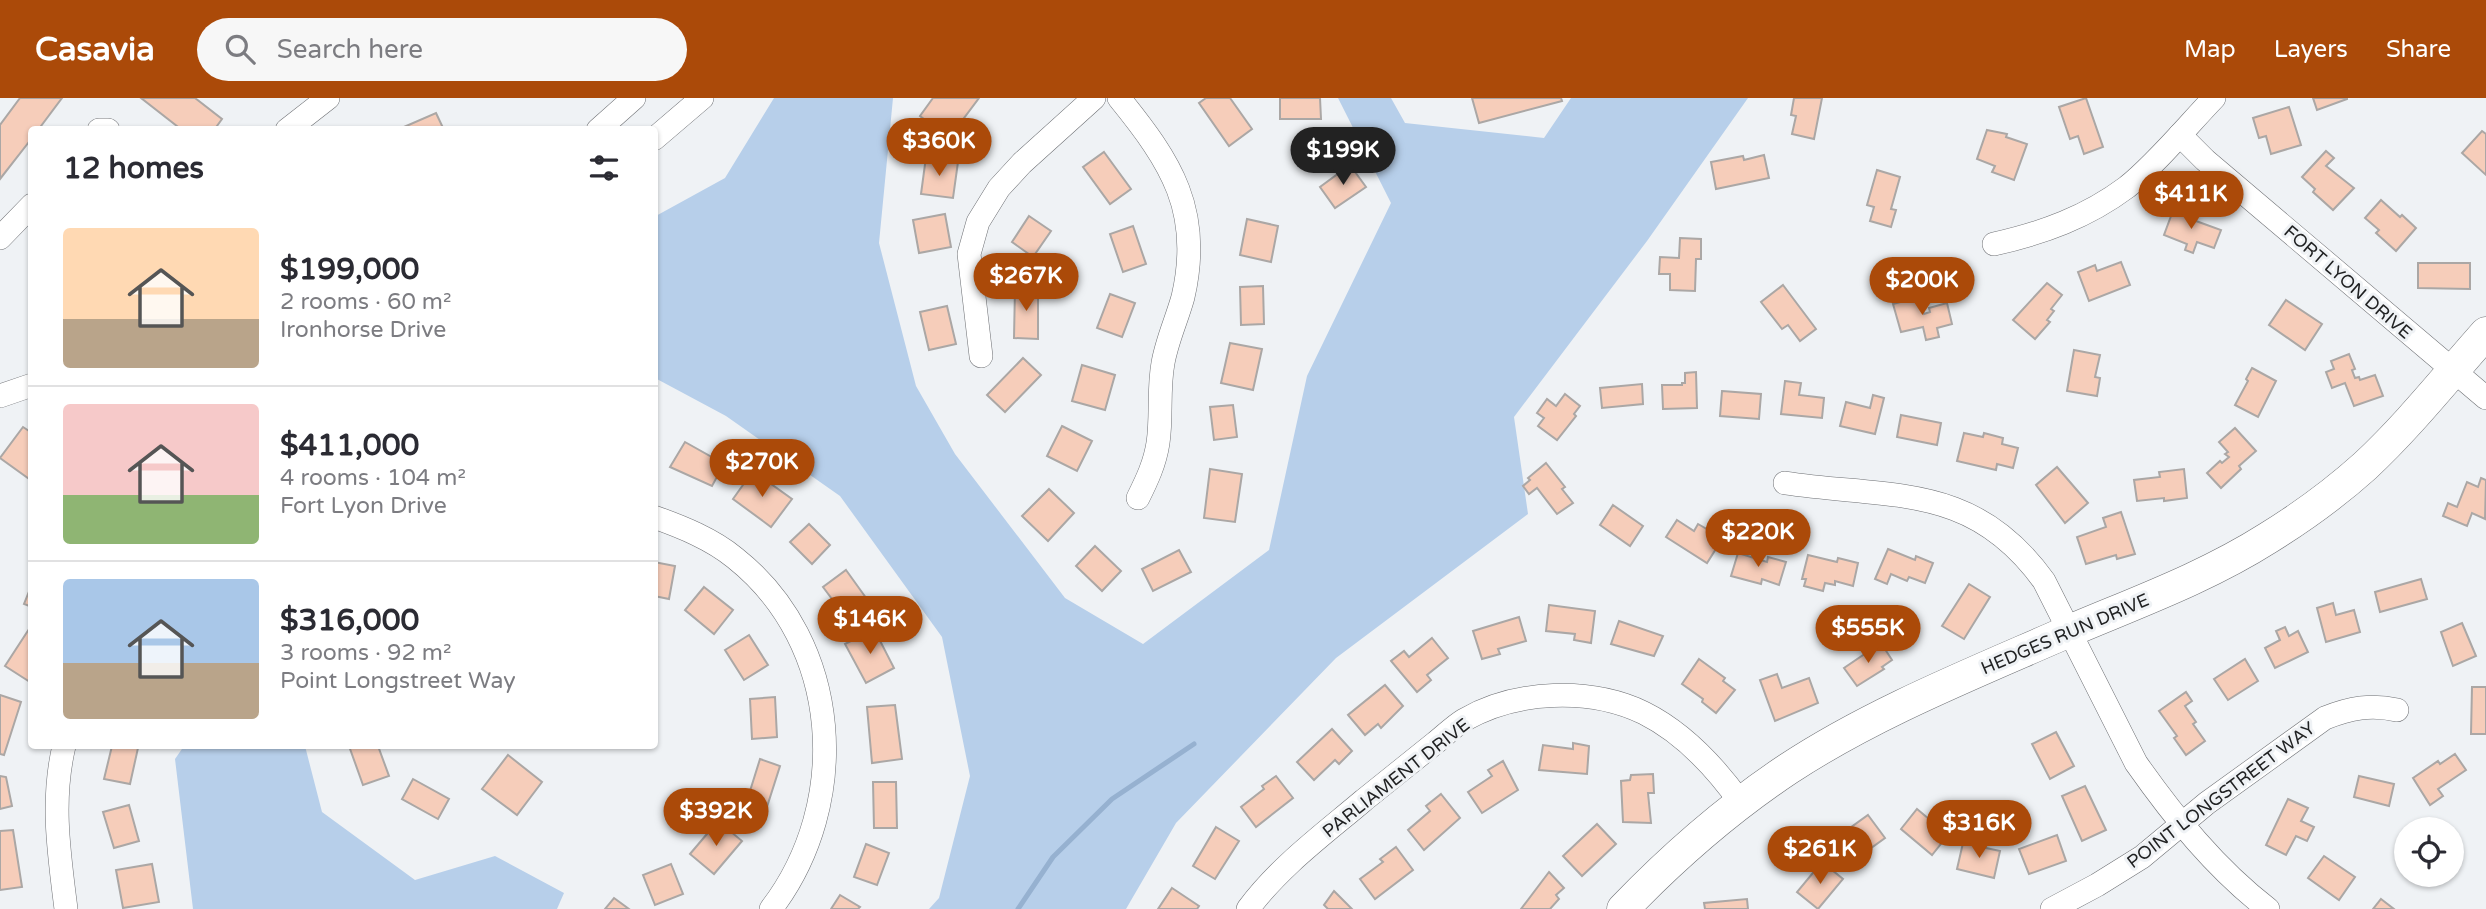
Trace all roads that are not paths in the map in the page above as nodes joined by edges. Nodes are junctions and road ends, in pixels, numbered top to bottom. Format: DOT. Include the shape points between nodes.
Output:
graph roads {
  1 [pos="328,98"];
  2 [pos="634,98"];
  3 [pos="702,98"];
  4 [pos="1094,98"];
  5 [pos="1119,98"];
  6 [pos="2214,98"];
  7 [pos="292,126"];
  8 [pos="602,126"];
  9 [pos="2180,135"];
  10 [pos="658,136"];
  11 [pos="28,209"];
  12 [pos="0,238"];
  13 [pos="1994,244"];
  14 [pos="2486,333"];
  15 [pos="981,356"];
  16 [pos="2453,371"];
  17 [pos="28,386"];
  18 [pos="0,396"];
  19 [pos="2486,398"];
  20 [pos="1785,483"];
  21 [pos="1138,498"];
  22 [pos="658,519"];
  23 [pos="2070,631"];
  24 [pos="2397,710"];
  25 [pos="63,749"];
  26 [pos="1741,803"];
  27 [pos="2182,825"];
  28 [pos="66,909"];
  29 [pos="771,909"];
  30 [pos="1248,909"];
  31 [pos="1623,909"];
  32 [pos="2052,909"];
  33 [pos="2268,909"];
  1 -- 7 [label="street"];
  2 -- 8 [label="street"];
  3 -- 10 [label="street"];
  4 -- 15 [label="street" via="1022,163 978,222 969,254"];
  5 -- 21 [label="street" via="1172,172 1185,211 1188,240 1182,298 1163,363 1157,445"];
  6 -- 9 [label="street"];
  9 -- 13 [label="street" via="2129,186 2093,209 2061,225"];
  9 -- 16 [label="street, FORT LYON DRIVE"];
  11 -- 12 [label="street"];
  14 -- 16 [label="street, HEDGES RUN DRIVE"];
  16 -- 19 [label="street, FORT LYON DRIVE"];
  16 -- 23 [label="street, HEDGES RUN DRIVE" via="2364,466 2267,539 2217,567"];
  17 -- 18 [label="street"];
  20 -- 23 [label="street" via="1935,501 1966,512 2008,539 2028,559"];
  22 -- 29 [label="street" via="702,537 748,570 790,621 817,681 826,740 819,809 798,868"];
  23 -- 26 [label="street, HEDGES RUN DRIVE" via="1852,733"];
  23 -- 27 [label="street" via="2136,763"];
  24 -- 27 [label="street, POINT LONGSTREET WAY" via="2364,706 2325,718"];
  25 -- 28 [label="street" via="56,823"];
  26 -- 30 [label="street, PARLIAMENT DRIVE" via="1701,755 1646,714 1584,697 1513,701 1464,721 1282,870"];
  26 -- 31 [label="street, HEDGES RUN DRIVE" via="1692,842"];
  27 -- 32 [label="street, POINT LONGSTREET WAY" via="2142,857"];
  27 -- 33 [label="street"];
}
